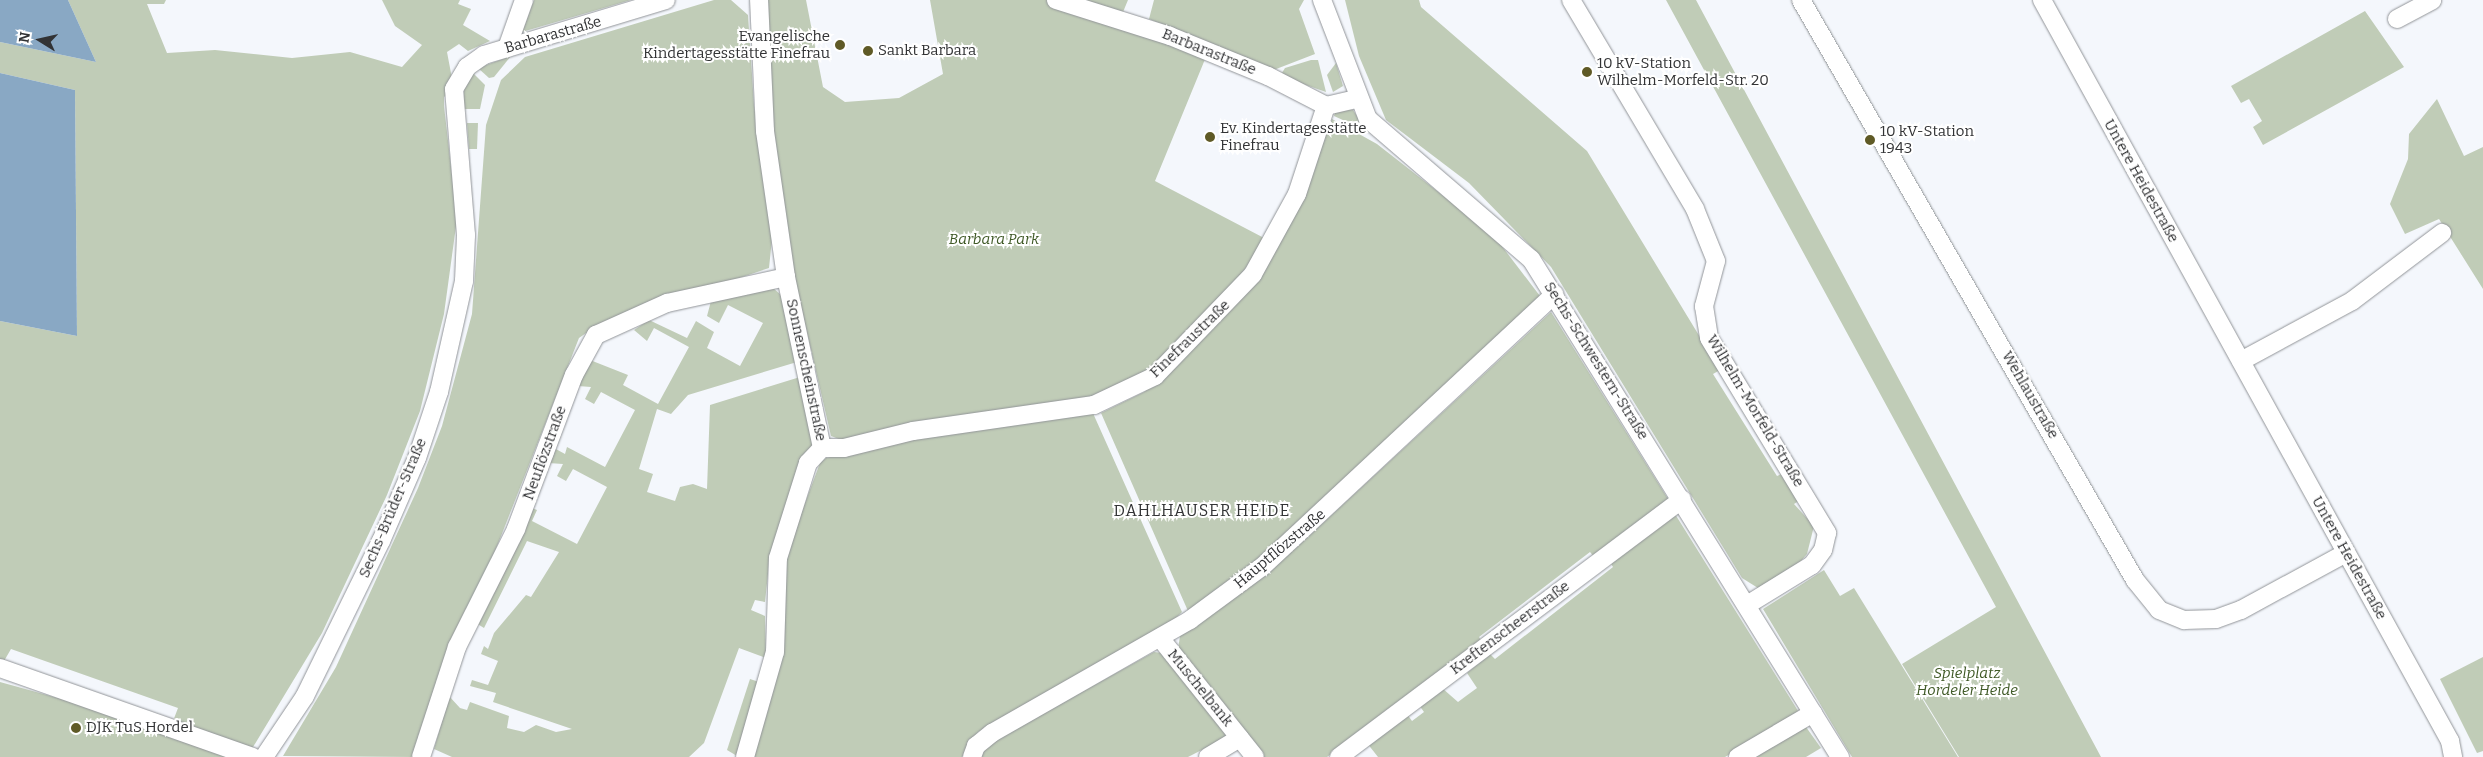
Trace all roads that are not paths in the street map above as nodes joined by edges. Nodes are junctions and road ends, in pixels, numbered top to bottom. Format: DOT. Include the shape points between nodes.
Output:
graph roads {
  1 [pos="524,0"];
  2 [pos="666,0"];
  3 [pos="759,0"];
  4 [pos="1056,0"];
  5 [pos="1322,0"];
  6 [pos="1571,0"];
  7 [pos="1801,0"];
  8 [pos="2042,0"];
  9 [pos="2432,0"];
  10 [pos="2397,19"];
  11 [pos="507,48"];
  12 [pos="454,89"];
  13 [pos="1357,99"];
  14 [pos="1326,106"];
  15 [pos="2442,233"];
  16 [pos="786,277"];
  17 [pos="1556,294"];
  18 [pos="2241,361"];
  19 [pos="822,448"];
  20 [pos="1682,499"];
  21 [pos="2346,553"];
  22 [pos="1747,605"];
  23 [pos="1160,638"];
  24 [pos="0,668"];
  25 [pos="1813,713"];
  26 [pos="1240,738"];
  27 [pos="253,757"];
  28 [pos="264,757"];
  29 [pos="421,757"];
  30 [pos="745,757"];
  31 [pos="972,757"];
  32 [pos="1208,757"];
  33 [pos="1255,757"];
  34 [pos="1339,757"];
  35 [pos="1738,757"];
  36 [pos="1840,757"];
  37 [pos="2453,757"];
  1 -- 11 [label="street"];
  2 -- 11 [label="street, Barbarastraße"];
  3 -- 16 [label="street, Sonnenscheinstraße" via="765,130"];
  4 -- 14 [label="street, Barbarastraße" via="1170,36 1268,76"];
  5 -- 13 [label="street, Sechs-Schwestern-Straße"];
  6 -- 22 [label="street, Wilhelm-Morfeld-Straße" via="1696,208 1716,261 1704,306 1709,338 1828,533 1812,565"];
  7 -- 21 [label="street, Wehlaustraße" via="2134,580 2159,610 2184,620 2216,619 2241,610"];
  8 -- 18 [label="street, Untere Heidestraße"];
  9 -- 10 [label="street"];
  11 -- 12 [label="street, Barbarastraße" via="484,55 468,67"];
  12 -- 28 [label="street, Sechs-Brüder-Straße" via="466,235 464,272 439,392 418,458 381,541 305,696"];
  13 -- 14 [label="street"];
  13 -- 17 [label="street, Sechs-Schwestern-Straße" via="1368,119 1400,149 1500,228 1531,259"];
  14 -- 19 [label="street, Finefraustraße" via="1297,194 1253,274 1155,376 1094,406 914,431 844,448"];
  15 -- 18 [label="street" via="2352,302"];
  16 -- 19 [label="street, Sonnenscheinstraße"];
  16 -- 29 [label="street, Neuflözstraße" via="667,303 596,335 574,375 516,529 457,647"];
  17 -- 20 [label="street, Sechs-Schwestern-Straße"];
  17 -- 23 [label="street, Hauptflözstraße" via="1262,567"];
  18 -- 21 [label="street, Untere Heidestraße"];
  19 -- 30 [label="street, Sonnenscheinstraße" via="808,462 778,558 775,652"];
  20 -- 22 [label="street, Sechs-Schwestern-Straße"];
  20 -- 34 [label="street, Kreftenscheerstraße"];
  21 -- 37 [label="street, Untere Heidestraße" via="2450,741"];
  22 -- 25 [label="street, Sechs-Schwestern-Straße"];
  23 -- 26 [label="street, Muschelbank"];
  23 -- 31 [label="street, Hauptflözstraße" via="992,733 976,746"];
  24 -- 27 [label="street"];
  25 -- 35 [label="street"];
  25 -- 36 [label="street, Sechs-Schwestern-Straße"];
  26 -- 32 [label="street, Muschelbank"];
  26 -- 33 [label="street, Muschelbank"];
}
